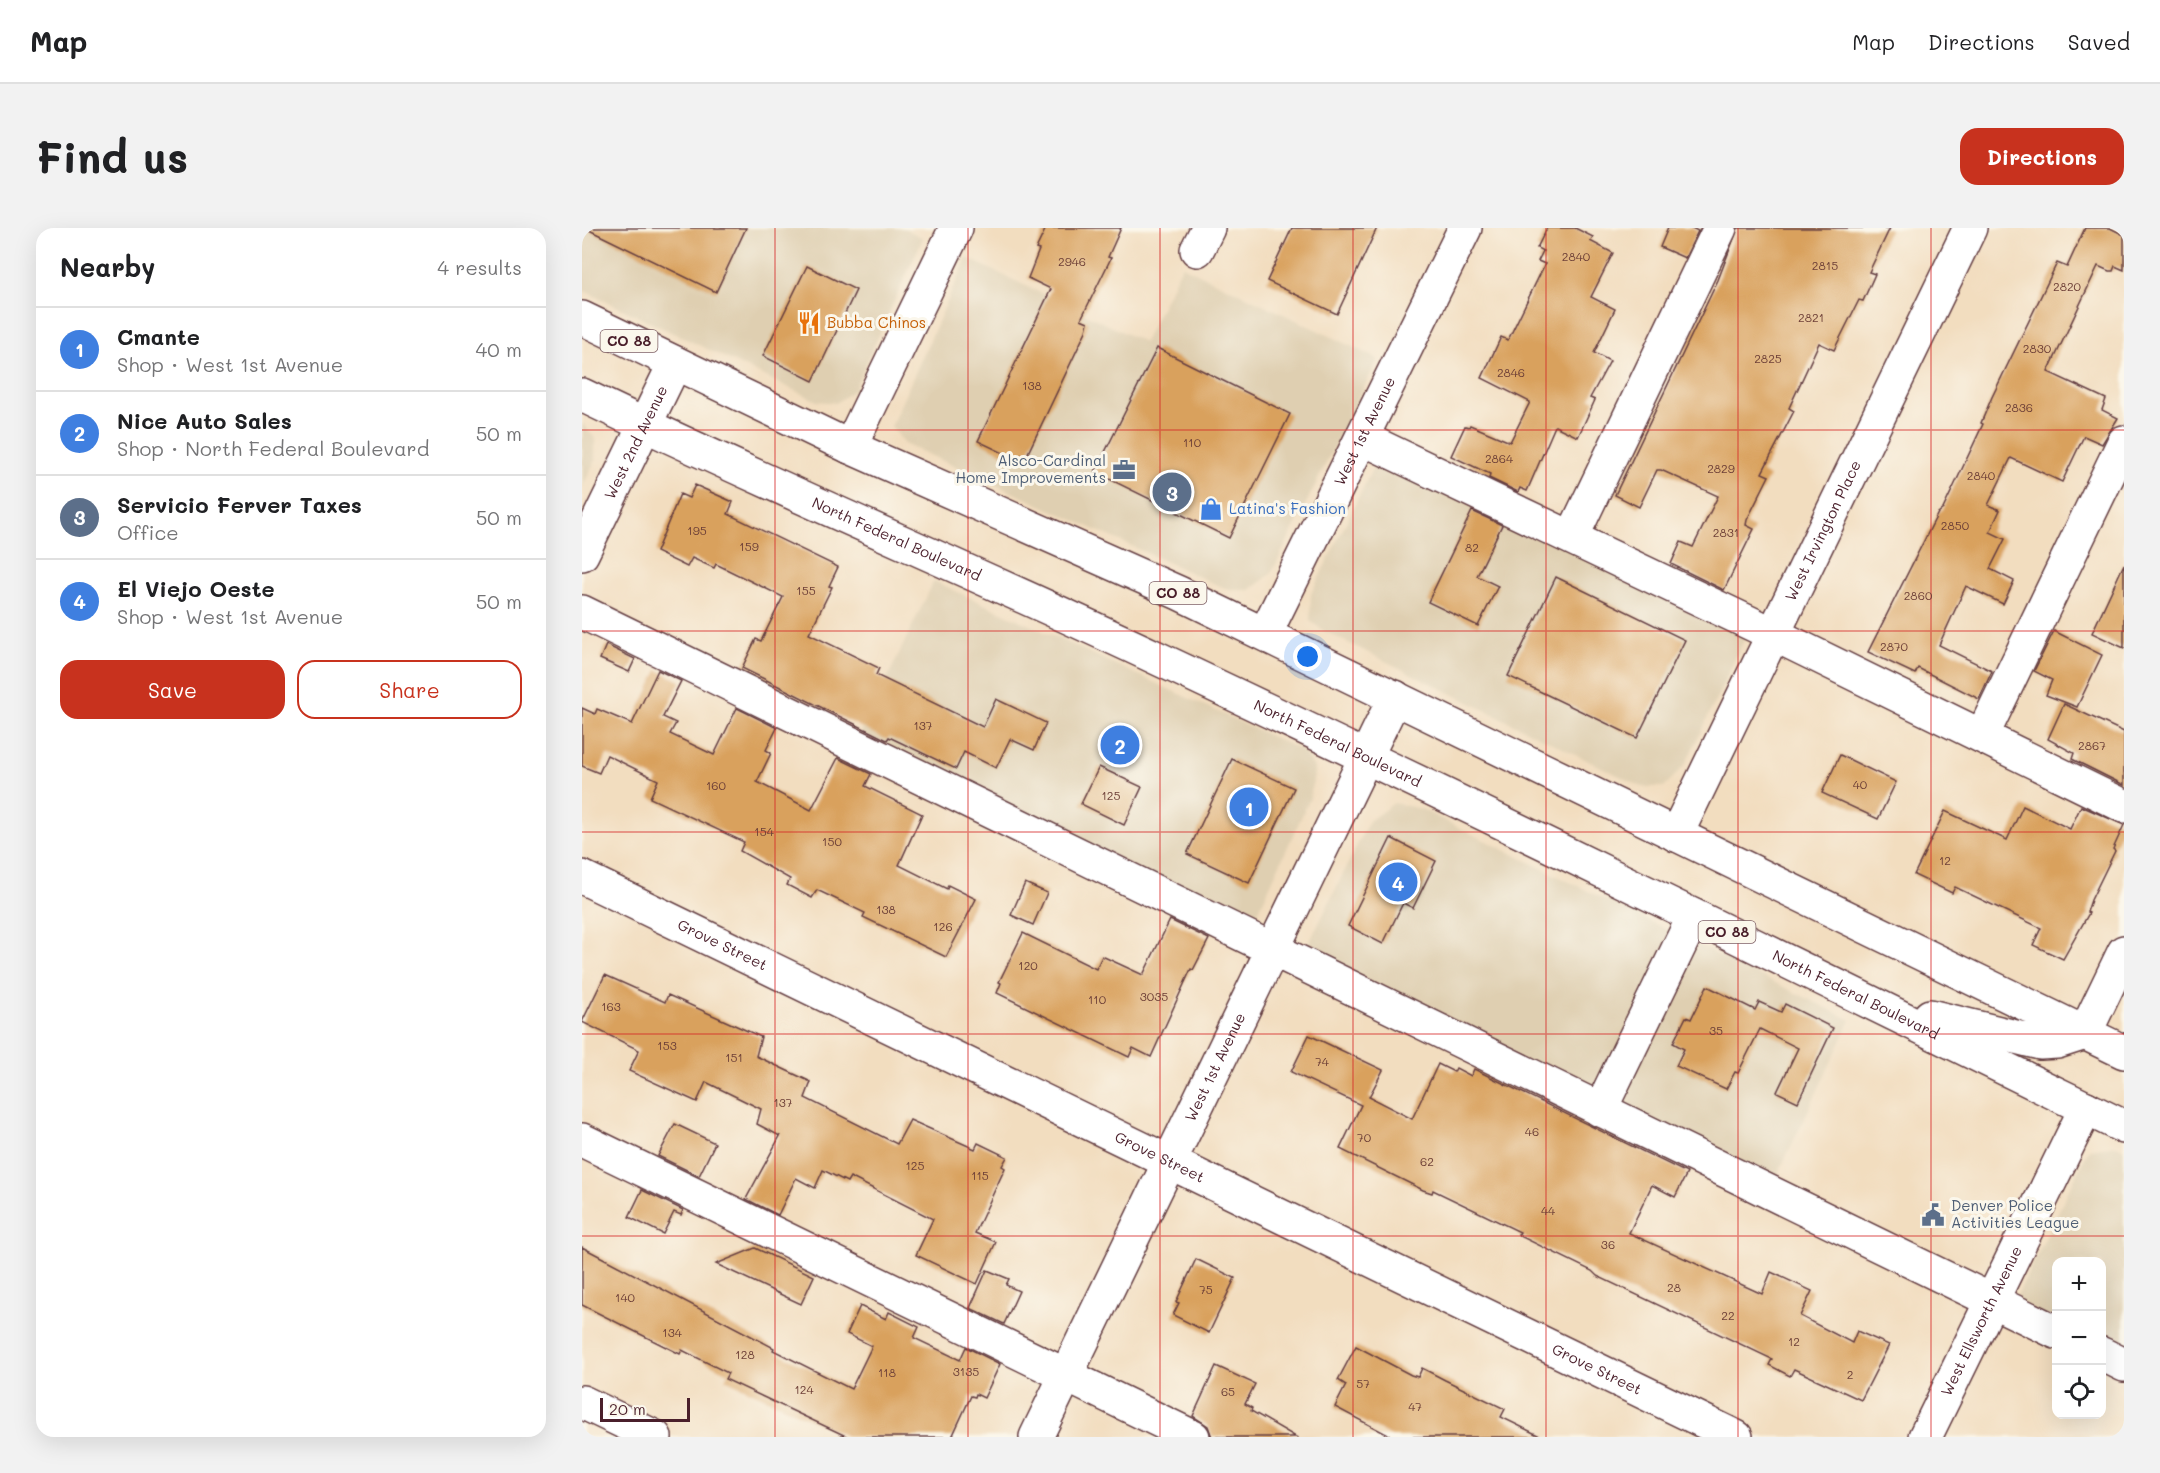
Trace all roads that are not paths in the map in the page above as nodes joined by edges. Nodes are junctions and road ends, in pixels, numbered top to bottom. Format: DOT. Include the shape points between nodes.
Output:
graph roads {
  1 [pos="956,228"];
  2 [pos="1465,228"];
  3 [pos="1720,228"];
  4 [pos="1970,228"];
  5 [pos="582,318"];
  6 [pos="675,363"];
  7 [pos="582,395"];
  8 [pos="645,425"];
  9 [pos="1362,438"];
  10 [pos="2124,442"];
  11 [pos="850,447"];
  12 [pos="1572,537"];
  13 [pos="582,554"];
  14 [pos="582,612"];
  15 [pos="1265,634"];
  16 [pos="1773,634"];
  17 [pos="1395,697"];
  18 [pos="1982,736"];
  19 [pos="1367,756"];
  20 [pos="2124,806"];
  21 [pos="1676,835"];
  22 [pos="582,877"];
  23 [pos="1694,916"];
  24 [pos="1273,950"];
  25 [pos="2124,952"];
  26 [pos="1856,996"];
  27 [pos="2085,1033"];
  28 [pos="2124,1052"];
  29 [pos="2086,1108"];
  30 [pos="1600,1110"];
  31 [pos="2124,1127"];
  32 [pos="582,1140"];
  33 [pos="1170,1162"];
  34 [pos="1992,1301"];
  35 [pos="2052,1330"];
  36 [pos="2106,1356"];
  37 [pos="2124,1365"];
  38 [pos="1066,1376"];
  39 [pos="582,1402"];
  40 [pos="655,1437"];
  41 [pos="1036,1437"];
  42 [pos="1193,1437"];
  43 [pos="1736,1437"];
  44 [pos="1925,1437"];
  1 -- 11 [label="street"];
  2 -- 9 [label="street, West 1st Avenue"];
  3 -- 12 [label="street"];
  4 -- 16 [label="street, West Irvington Place"];
  5 -- 6 [label="street, CO 88"];
  6 -- 8 [label="street, West 2nd Avenue"];
  6 -- 11 [label="street, CO 88"];
  7 -- 8 [label="street, North Federal Boulevard / CO 88"];
  8 -- 13 [label="street, West 2nd Avenue"];
  8 -- 19 [label="street, North Federal Boulevard / CO 88"];
  9 -- 12 [label="street"];
  9 -- 15 [label="street, West 1st Avenue"];
  10 -- 18 [label="street"];
  11 -- 15 [label="street, CO 88"];
  12 -- 16 [label="street"];
  14 -- 24 [label="street"];
  15 -- 17 [label="street, CO 88"];
  16 -- 18 [label="street"];
  16 -- 21 [label="street, West Irvington Place"];
  17 -- 19 [label="street, West 1st Avenue"];
  17 -- 21 [label="street, CO 88"];
  18 -- 20 [label="street"];
  19 -- 23 [label="street, North Federal Boulevard / CO 88"];
  19 -- 24 [label="street, West 1st Avenue"];
  21 -- 27 [label="street, CO 88"];
  22 -- 33 [label="street, Grove Street"];
  23 -- 26 [label="street, North Federal Boulevard / CO 88"];
  23 -- 30 [label="street"];
  24 -- 30 [label="street"];
  24 -- 33 [label="street, West 1st Avenue"];
  25 -- 27 [label="street"];
  26 -- 27 [label="street" via="2040,1043"];
  26 -- 29 [label="street, North Federal Boulevard / CO 88"];
  27 -- 28 [label="street, CO 88"];
  29 -- 31 [label="street, CO 88"];
  29 -- 34 [label="street, West Ellsworth Avenue"];
  30 -- 34 [label="street"];
  32 -- 38 [label="street"];
  33 -- 38 [label="street, West 1st Avenue"];
  33 -- 43 [label="street, Grove Street"];
  34 -- 35 [label="street"];
  34 -- 44 [label="street, West Ellsworth Avenue"];
  36 -- 37 [label="street"];
  38 -- 41 [label="street, West 1st Avenue"];
  38 -- 42 [label="street"];
  39 -- 40 [label="street"];
}
